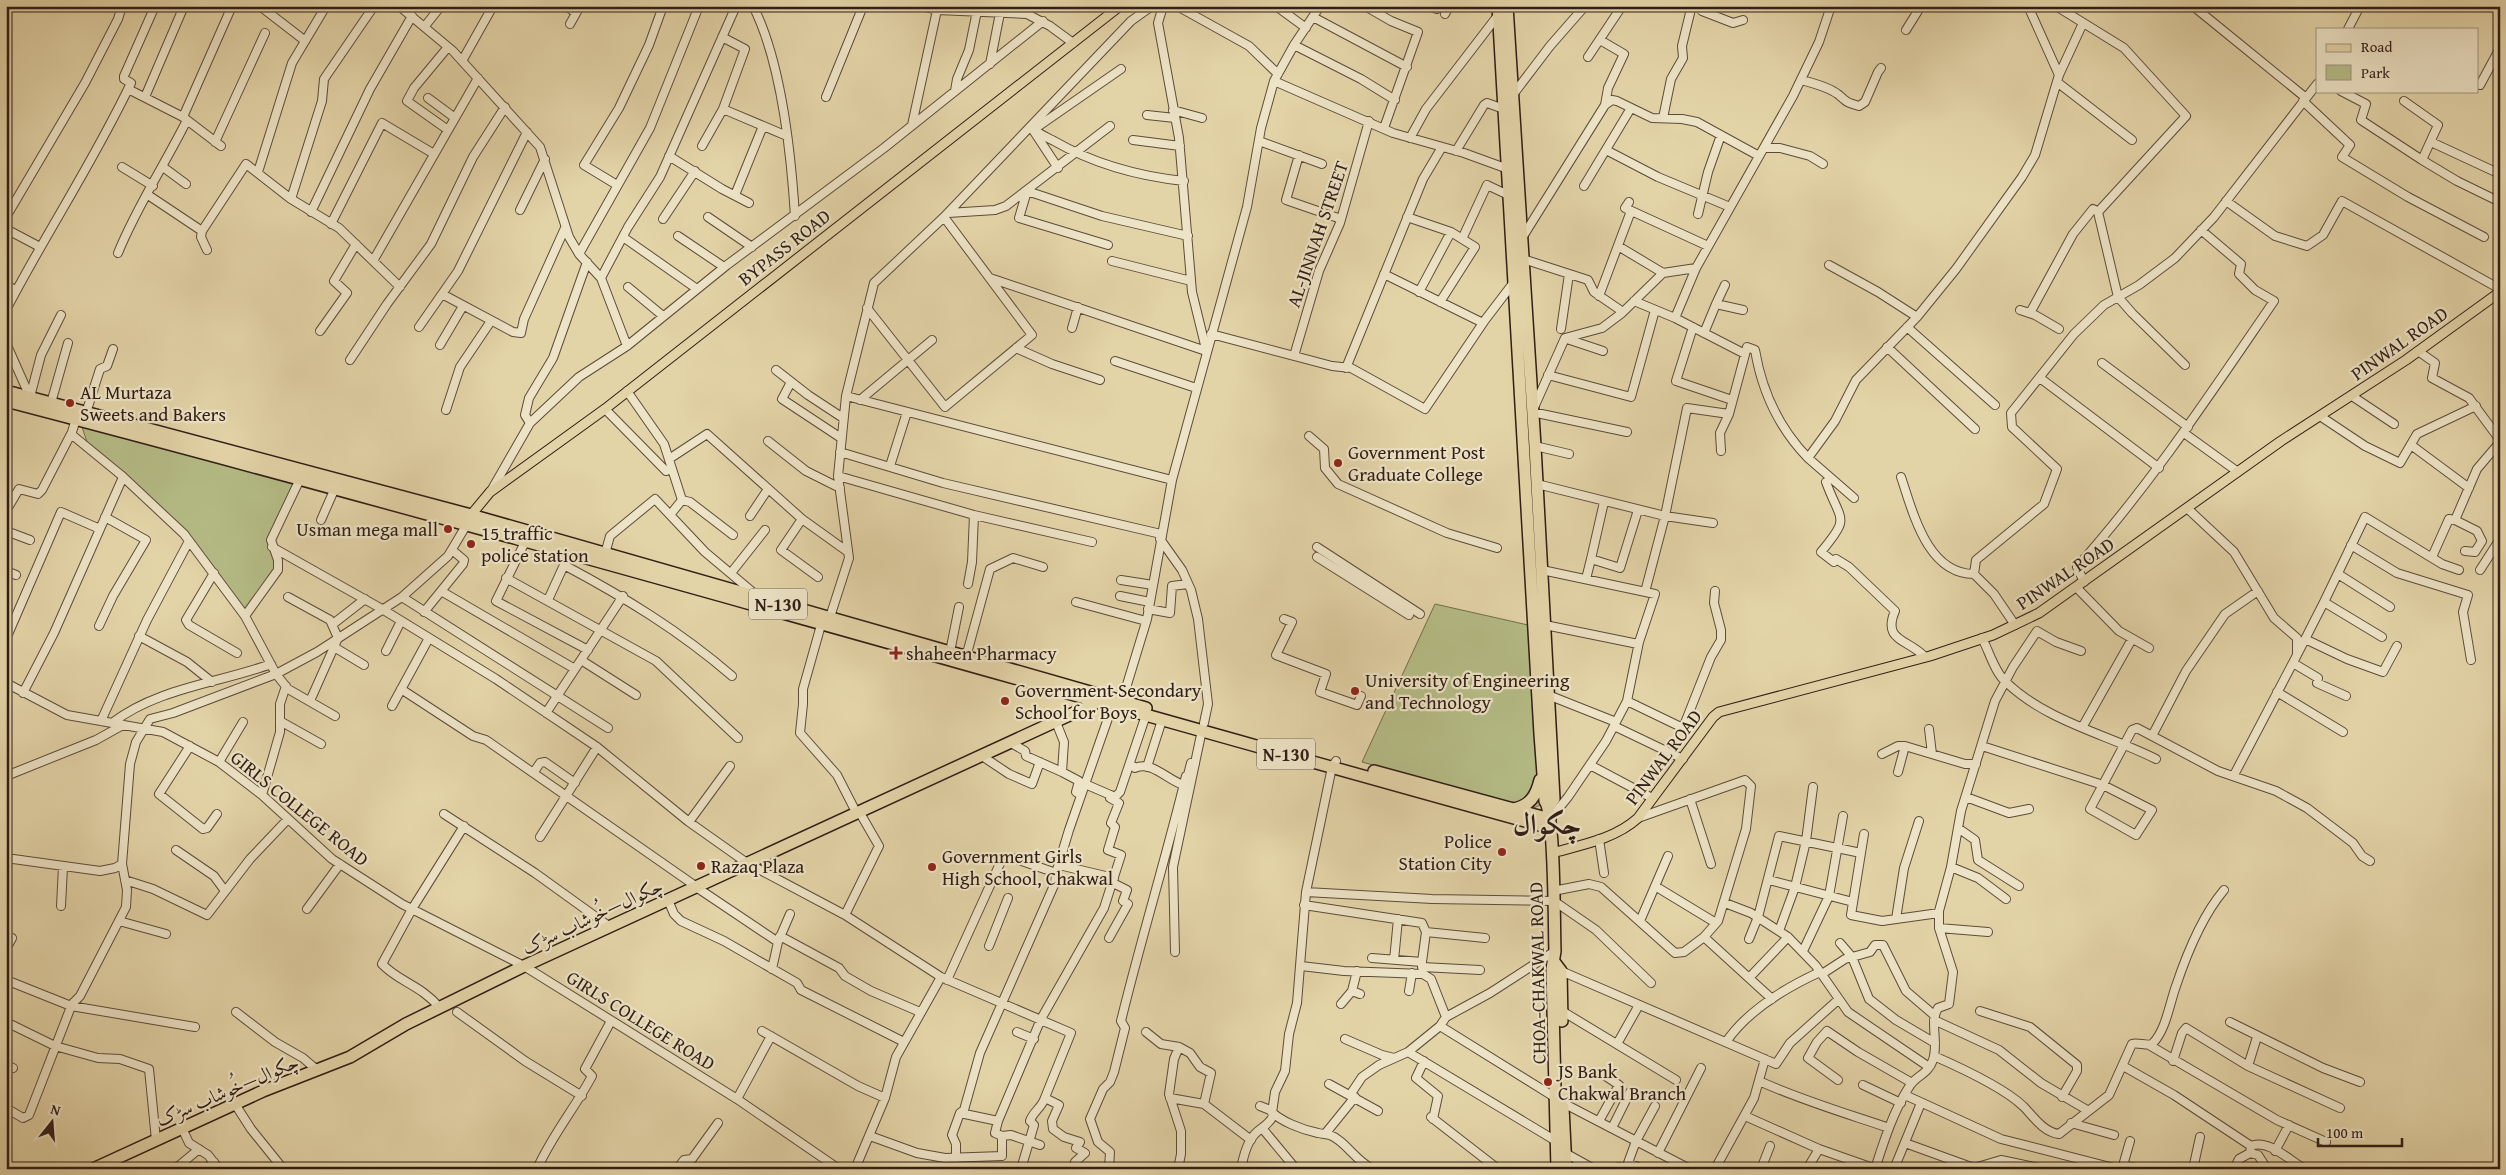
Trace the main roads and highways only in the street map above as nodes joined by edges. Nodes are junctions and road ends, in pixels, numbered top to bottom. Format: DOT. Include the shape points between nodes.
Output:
graph roads {
  1 [pos="1120,6"];
  2 [pos="1501,9"];
  3 [pos="2500,290"];
  4 [pos="6,391"];
  5 [pos="6,400"];
  6 [pos="465,518"];
  7 [pos="482,523"];
  8 [pos="825,621"];
  9 [pos="1022,677"];
  10 [pos="1110,702"];
  11 [pos="1203,727"];
  12 [pos="1542,761"];
  13 [pos="1334,764"];
  14 [pos="1549,806"];
  15 [pos="1513,809"];
  16 [pos="1550,824"];
  17 [pos="1552,853"];
  18 [pos="1557,961"];
  19 [pos="1560,1100"];
  20 [pos="93,1169"];
  21 [pos="1556,1169"];
  22 [pos="1566,1169"];
  1 -- 6 [label="main road, BYPASS ROAD" via="605,409 490,492"];
  2 -- 12 [label="highway"];
  2 -- 14 [label="highway" via="1512,96 1535,446 1554,799"];
  3 -- 17 [label="main road, PINWAL ROAD" via="2418,352 2238,472 2039,613 1982,638 1925,657 1719,712 1628,827 1599,840"];
  4 -- 6 [label="highway, N-130"];
  5 -- 6 [label="highway, N-130" via="335,488"];
  6 -- 7 [label="highway, N-130"];
  7 -- 8 [label="highway, N-130" via="605,554"];
  7 -- 8 [label="highway, N-130" via="565,552"];
  8 -- 9 [label="highway, N-130"];
  8 -- 9 [label="highway, N-130" via="950,652"];
  9 -- 10 [label="highway, N-130"];
  10 -- 11 [label="highway, N-130"];
  10 -- 11 [label="highway, N-130" via="1162,720"];
  10 -- 20 [label="highway, چکوال—خُوشاب سڑک" via="1056,722 695,886 524,966 350,1056"];
  11 -- 13 [label="highway, N-130"];
  12 -- 14 [label="highway" via="1545,801"];
  12 -- 15 [label="highway" via="1535,796 1527,804"];
  13 -- 15 [label="highway, N-130"];
  13 -- 16 [label="highway, N-130"];
  14 -- 16 [label="highway, CHOA-CHAKWAL ROAD"];
  15 -- 16 [label="highway, N-130"];
  16 -- 17 [label="highway, CHOA-CHAKWAL ROAD"];
  17 -- 18 [label="highway, CHOA-CHAKWAL ROAD"];
  18 -- 19 [label="highway" via="1562,1011"];
  18 -- 19 [label="highway, CHOA-CHAKWAL ROAD" via="1552,969"];
  19 -- 21 [label="highway, CHOA-CHAKWAL ROAD"];
  19 -- 22 [label="highway"];
}
